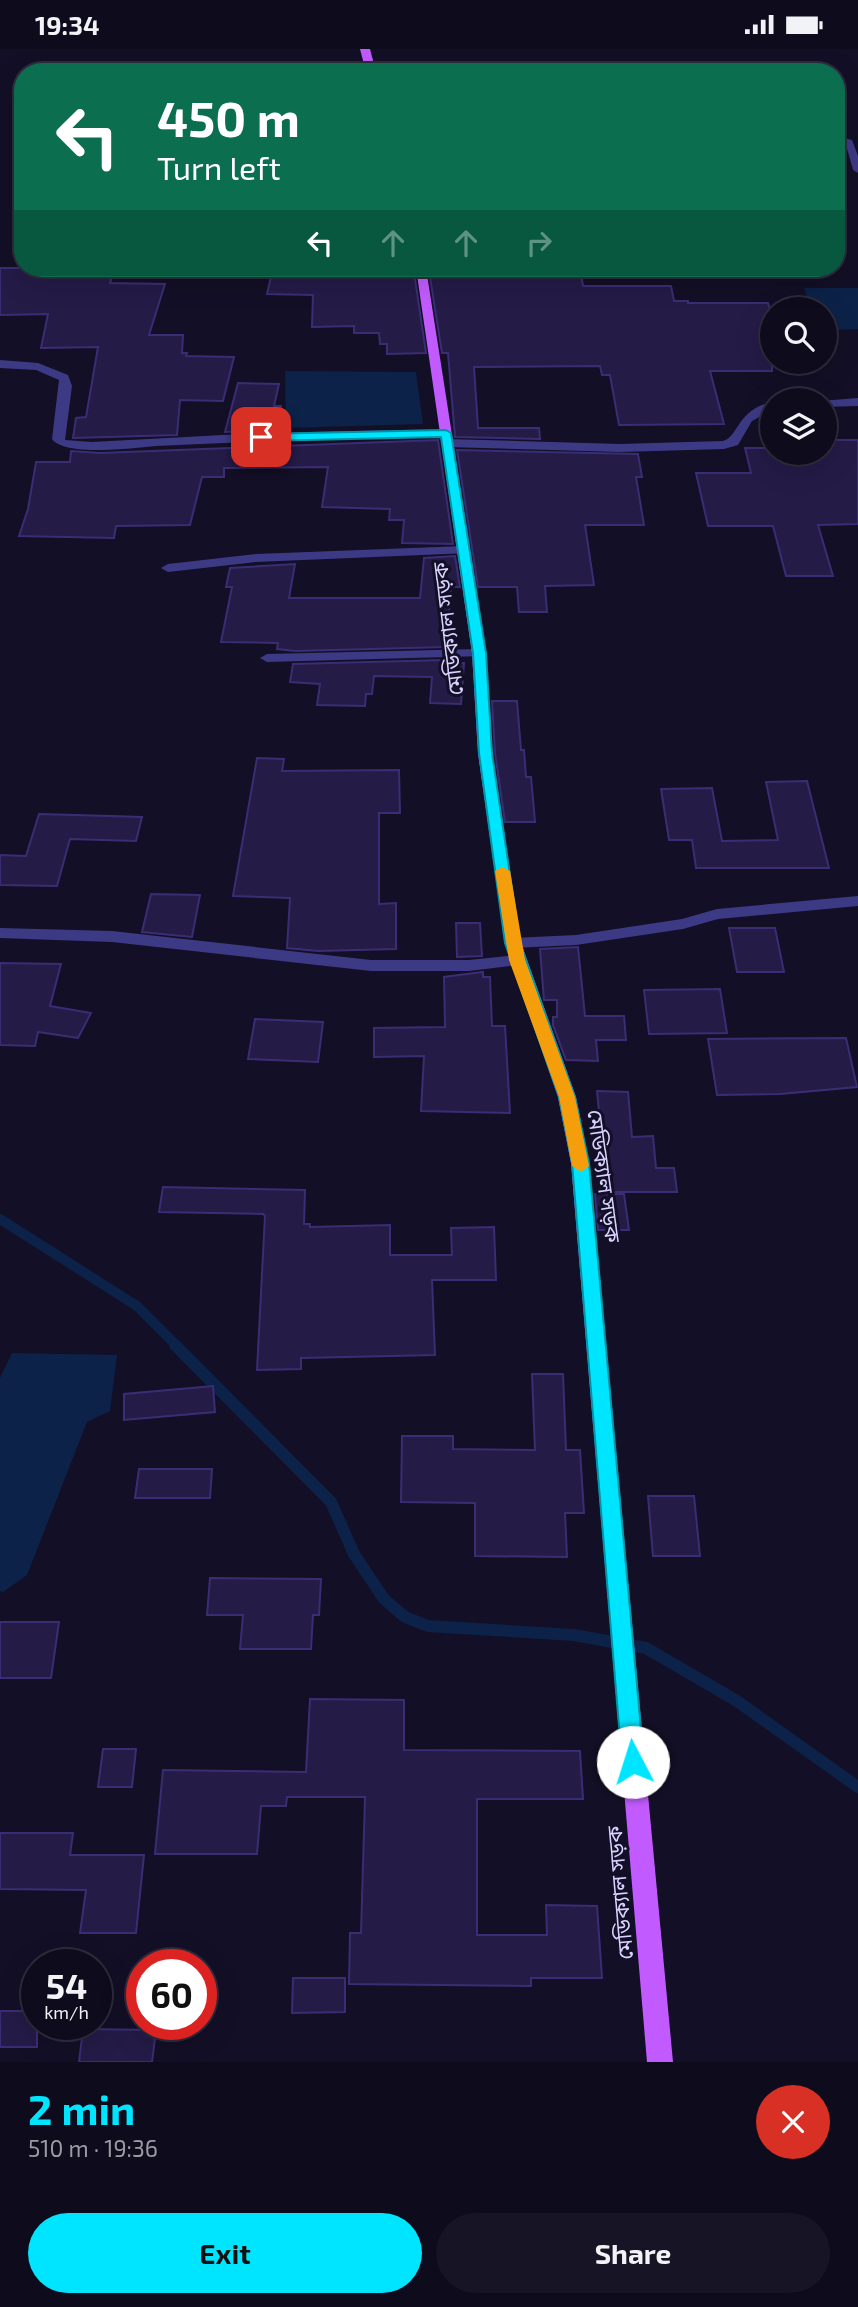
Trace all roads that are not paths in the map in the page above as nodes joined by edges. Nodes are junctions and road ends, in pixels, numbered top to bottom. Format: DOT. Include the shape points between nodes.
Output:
graph roads {
  1 [pos="847,139"];
  2 [pos="858,170"];
  3 [pos="422,277"];
  4 [pos="0,364"];
  5 [pos="858,402"];
  6 [pos="837,403"];
  7 [pos="760,408"];
  8 [pos="447,438"];
  9 [pos="464,550"];
  10 [pos="168,568"];
  11 [pos="479,653"];
  12 [pos="267,658"];
  13 [pos="858,901"];
  14 [pos="0,933"];
  15 [pos="515,951"];
  16 [pos="660,2062"];
  1 -- 2 [label="street"];
  3 -- 8 [label="main road, মেডিক্যাল সড়ক"];
  4 -- 8 [label="street" via="38,367 64,378 58,439 67,444 261,437"];
  5 -- 6 [label="street"];
  7 -- 8 [label="street" via="745,419 734,442 724,445 620,448"];
  8 -- 9 [label="main road, মেডিক্যাল সড়ক"];
  9 -- 10 [label="street" via="256,558"];
  9 -- 11 [label="main road, মেডিক্যাল সড়ক"];
  11 -- 12 [label="street"];
  11 -- 15 [label="main road, মেডিক্যাল সড়ক" via="485,753"];
  13 -- 15 [label="street" via="717,914 683,925"];
  14 -- 15 [label="street" via="125,937 432,968 480,966"];
  15 -- 16 [label="main road, মেডিক্যাল সড়ক" via="567,1097 580,1163"];
}
